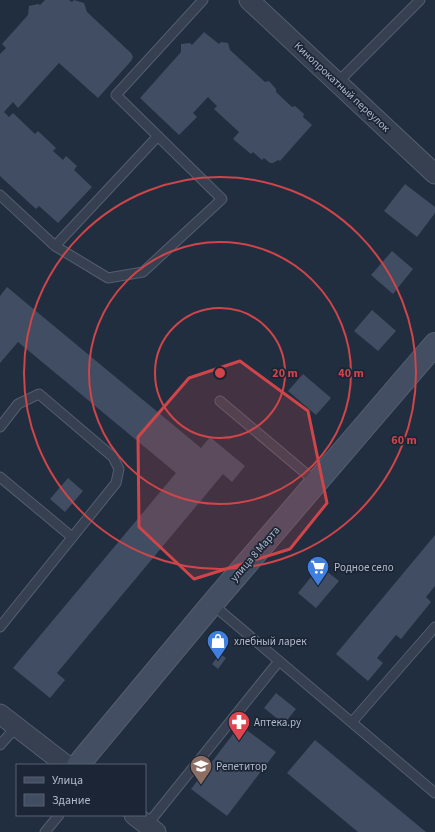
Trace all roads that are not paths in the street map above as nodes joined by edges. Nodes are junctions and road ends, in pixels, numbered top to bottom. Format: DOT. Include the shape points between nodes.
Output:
graph roads {
  1 [pos="204,0"];
  2 [pos="249,0"];
  3 [pos="420,0"];
  4 [pos="338,82"];
  5 [pos="158,136"];
  6 [pos="435,174"];
  7 [pos="0,195"];
  8 [pos="55,246"];
  9 [pos="435,344"];
  10 [pos="220,401"];
  11 [pos="0,426"];
  12 [pos="0,477"];
  13 [pos="316,482"];
  14 [pos="72,537"];
  15 [pos="212,604"];
  16 [pos="0,626"];
  17 [pos="435,627"];
  18 [pos="279,661"];
  19 [pos="0,714"];
  20 [pos="352,722"];
  21 [pos="16,727"];
  22 [pos="0,744"];
  23 [pos="65,764"];
  24 [pos="79,764"];
  25 [pos="435,793"];
  26 [pos="58,816"];
  27 [pos="145,824"];
  28 [pos="44,832"];
  1 -- 5 [label="lane" via="116,95"];
  2 -- 4 [label="street, Кинопрокатный переулок"];
  3 -- 4 [label="lane"];
  4 -- 6 [label="street, Кинопрокатный переулок"];
  5 -- 8 [label="lane"];
  5 -- 8 [label="lane" via="222,199 143,272 108,278"];
  7 -- 8 [label="lane"];
  9 -- 13 [label="street, улица 8 Марта"];
  10 -- 13 [label="lane"];
  11 -- 14 [label="lane" via="18,404 39,394 113,457 119,469 116,483"];
  12 -- 14 [label="lane"];
  13 -- 15 [label="street, улица 8 Марта"];
  14 -- 16 [label="lane"];
  15 -- 18 [label="lane"];
  15 -- 24 [label="street, улица 8 Марта"];
  17 -- 20 [label="lane"];
  18 -- 20 [label="lane"];
  18 -- 27 [label="lane"];
  19 -- 21 [label="street"];
  20 -- 25 [label="lane"];
  21 -- 22 [label="lane"];
  21 -- 23 [label="street"];
  26 -- 28 [label="lane"];
}
